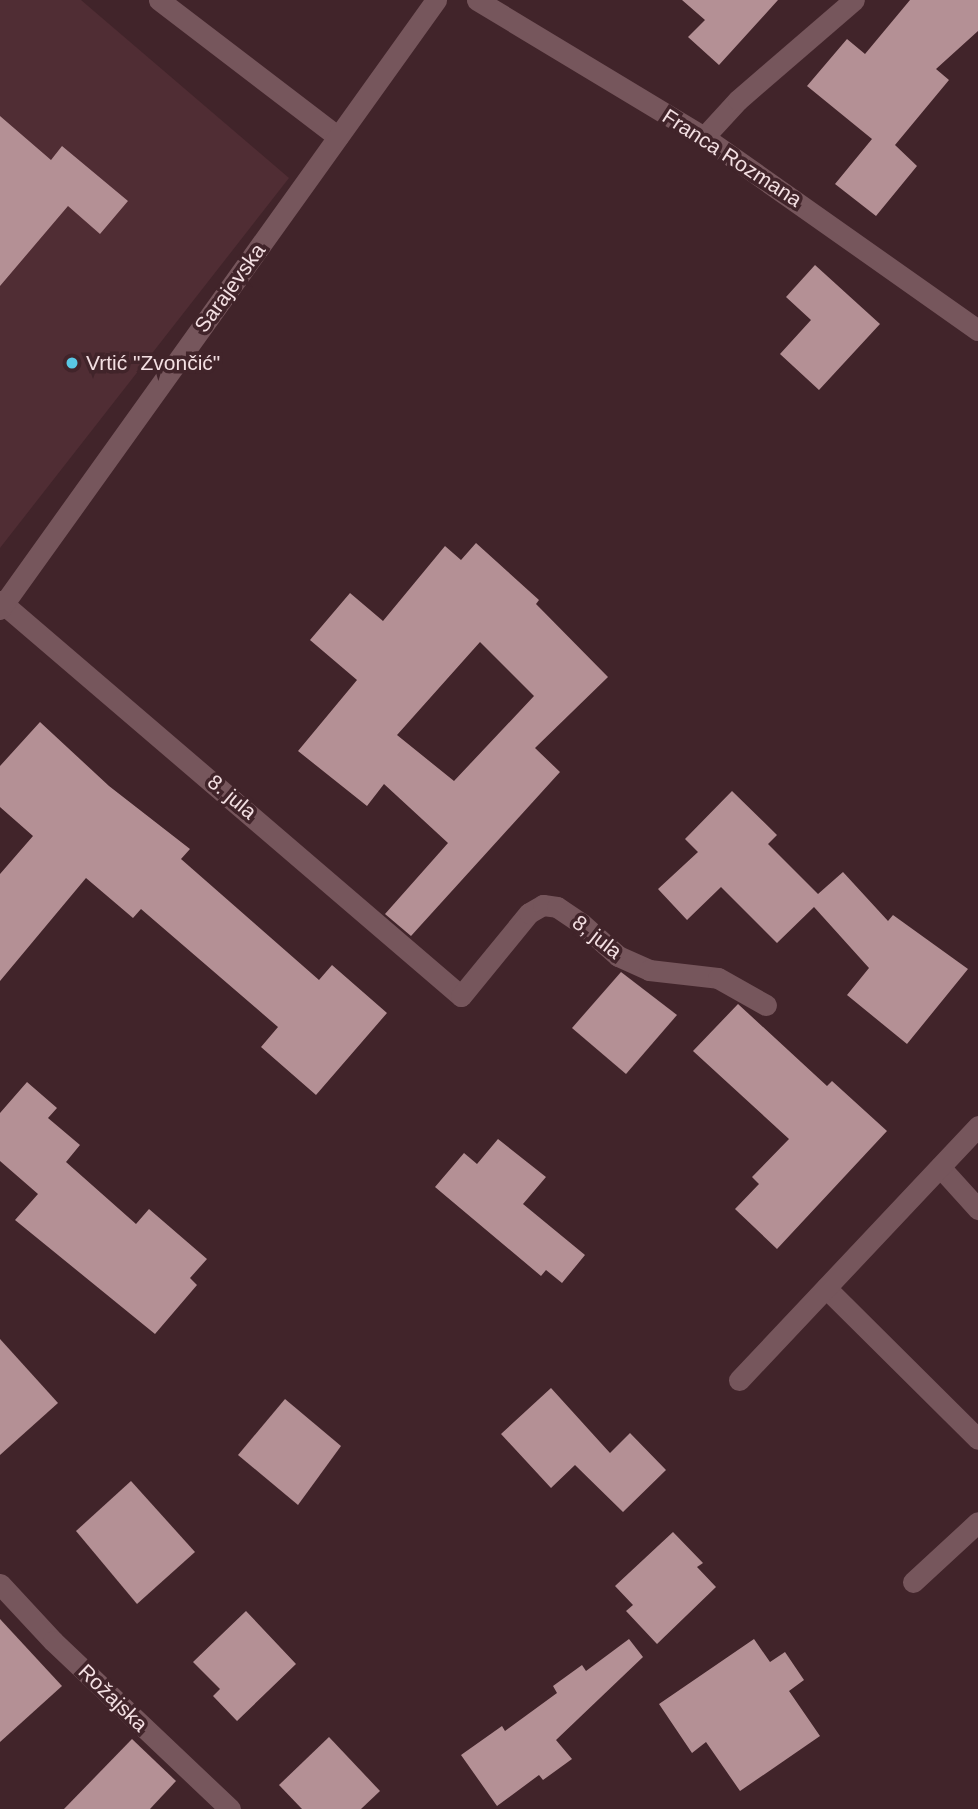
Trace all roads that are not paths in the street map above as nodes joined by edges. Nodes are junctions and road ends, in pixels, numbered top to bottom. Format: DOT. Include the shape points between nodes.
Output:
graph roads {
  1 [pos="159,0"];
  2 [pos="436,0"];
  3 [pos="477,0"];
  4 [pos="854,0"];
  5 [pos="338,137"];
  6 [pos="704,137"];
  7 [pos="978,330"];
  8 [pos="1,605"];
  9 [pos="461,996"];
  10 [pos="766,1005"];
  11 [pos="978,1126"];
  12 [pos="940,1167"];
  13 [pos="978,1209"];
  14 [pos="826,1288"];
  15 [pos="739,1380"];
  16 [pos="978,1439"];
  17 [pos="978,1522"];
  18 [pos="913,1582"];
  19 [pos="0,1584"];
  20 [pos="230,1809"];
  1 -- 5 [label="street"];
  2 -- 5 [label="street, Sarajevska"];
  3 -- 6 [label="street, Franca Rozmana"];
  4 -- 6 [label="street" via="738,100"];
  5 -- 8 [label="street, Sarajevska"];
  6 -- 7 [label="street, Franca Rozmana"];
  8 -- 9 [label="street, 8. jula"];
  9 -- 10 [label="street, 8, jula" via="529,913 543,905 557,908 618,956 649,970 718,978"];
  11 -- 12 [label="street"];
  12 -- 13 [label="street"];
  12 -- 14 [label="street"];
  14 -- 15 [label="street"];
  14 -- 16 [label="street"];
  17 -- 18 [label="street"];
  19 -- 20 [label="street, Rožajska" via="53,1641"];
}
